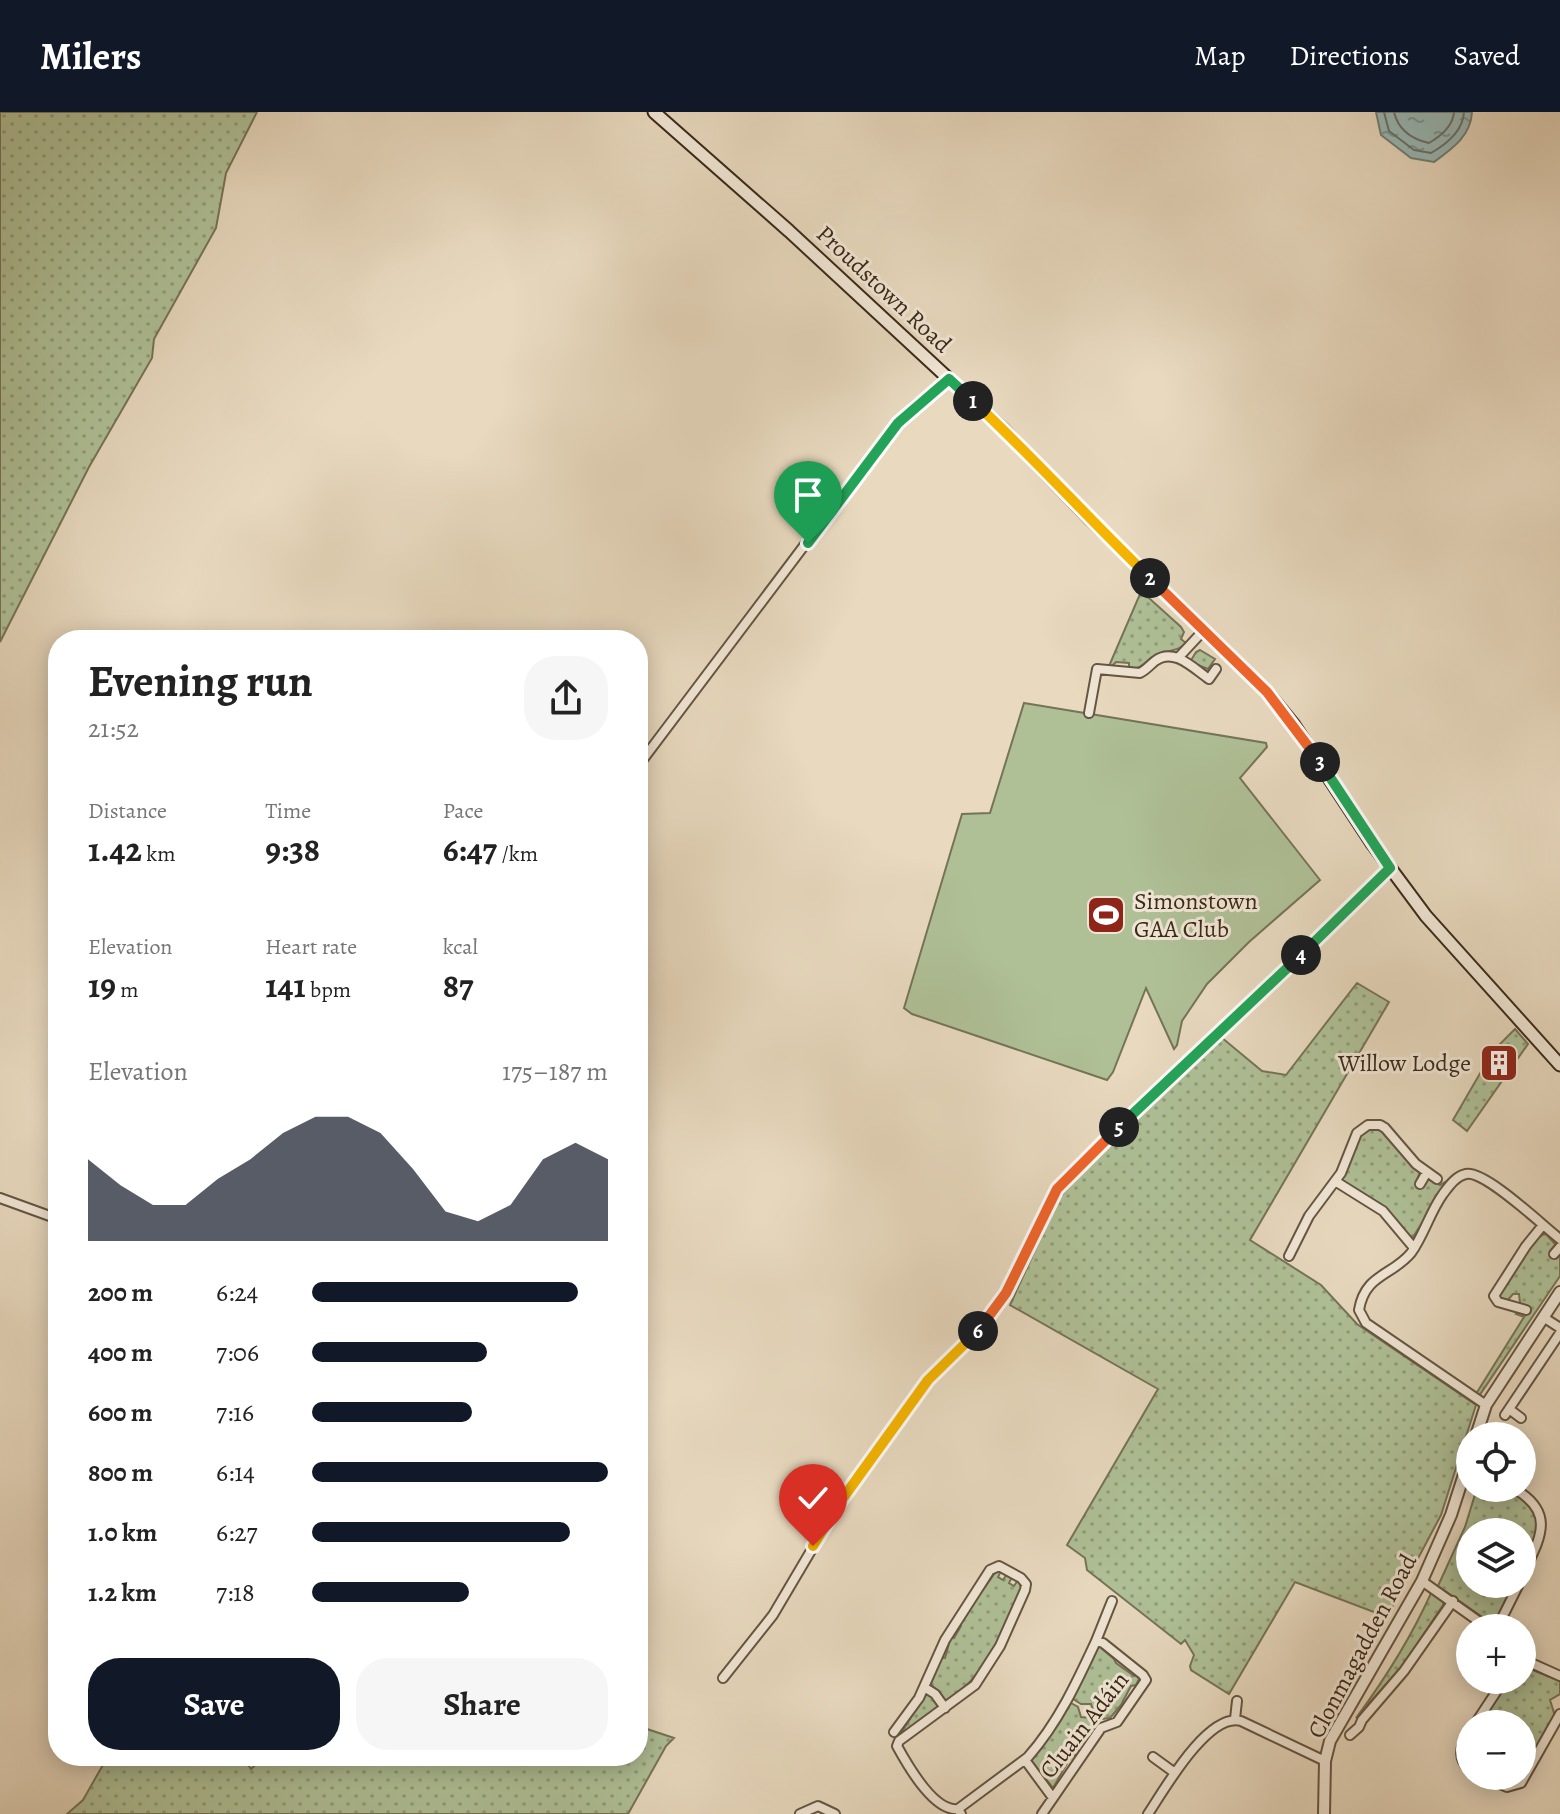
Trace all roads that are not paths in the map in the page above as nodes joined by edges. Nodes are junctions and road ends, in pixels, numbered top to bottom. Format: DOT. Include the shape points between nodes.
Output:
graph roads {
  1 [pos="654,112"];
  2 [pos="949,379"];
  3 [pos="1204,630"];
  4 [pos="1178,658"];
  5 [pos="1216,669"];
  6 [pos="1089,713"];
  7 [pos="648,753"];
  8 [pos="1390,868"];
  9 [pos="1560,1065"];
  10 [pos="1427,1172"];
  11 [pos="1437,1179"];
  12 [pos="1335,1181"];
  13 [pos="1420,1184"];
  14 [pos="0,1198"];
  15 [pos="48,1215"];
  16 [pos="1543,1225"];
  17 [pos="1284,1237"];
  18 [pos="1560,1239"];
  19 [pos="1295,1243"];
  20 [pos="1414,1248"];
  21 [pos="1289,1256"];
  22 [pos="1560,1292"];
  23 [pos="1517,1295"];
  24 [pos="1514,1307"];
  25 [pos="1526,1310"];
  26 [pos="1543,1317"];
  27 [pos="1560,1330"];
  28 [pos="1486,1405"];
  29 [pos="1521,1418"];
  30 [pos="1481,1422"];
  31 [pos="1456,1499"];
  32 [pos="1533,1502"];
  33 [pos="1536,1545"];
  34 [pos="1422,1581"];
  35 [pos="1112,1601"];
  36 [pos="1453,1601"];
  37 [pos="1470,1614"];
  38 [pos="1096,1641"];
  39 [pos="1536,1665"];
  40 [pos="1560,1676"];
  41 [pos="723,1678"];
  42 [pos="924,1687"];
  43 [pos="1237,1701"];
  44 [pos="945,1708"];
  45 [pos="1560,1714"];
  46 [pos="1235,1719"];
  47 [pos="894,1732"];
  48 [pos="1350,1735"];
  49 [pos="1536,1756"];
  50 [pos="1153,1757"];
  51 [pos="1325,1761"];
  52 [pos="1028,1764"];
  53 [pos="1175,1773"];
  54 [pos="1053,1798"];
  55 [pos="960,1812"];
  56 [pos="800,1814"];
  57 [pos="835,1814"];
  58 [pos="1042,1814"];
  59 [pos="1148,1814"];
  60 [pos="1324,1814"];
  1 -- 2 [label="main road, Proudstown Road"];
  2 -- 3 [label="main road, Proudstown Road"];
  2 -- 7 [label="street" via="915,406 877,449"];
  3 -- 4 [label="street"];
  3 -- 8 [label="main road, Proudstown Road" via="1294,725"];
  4 -- 5 [label="street" via="1209,679"];
  4 -- 6 [label="street" via="1164,657 1134,675 1097,669"];
  8 -- 9 [label="main road, Proudstown Road" via="1426,916"];
  8 -- 41 [label="street" via="1066,1178 1049,1201 998,1307 928,1380 838,1505 773,1615"];
  10 -- 11 [label="street"];
  10 -- 12 [label="street" via="1375,1124 1357,1133"];
  10 -- 13 [label="street"];
  12 -- 19 [label="street"];
  12 -- 20 [label="street" via="1383,1211"];
  14 -- 15 [label="street"];
  16 -- 18 [label="street"];
  16 -- 20 [label="street" via="1488,1181 1465,1174 1443,1194"];
  16 -- 24 [label="street" via="1495,1291 1495,1300"];
  17 -- 19 [label="street"];
  19 -- 21 [label="street"];
  20 -- 28 [label="street" via="1368,1287 1360,1302 1361,1317"];
  22 -- 26 [label="street"];
  23 -- 24 [label="street"];
  24 -- 25 [label="street"];
  26 -- 27 [label="street"];
  26 -- 28 [label="street"];
  27 -- 29 [label="street" via="1507,1412"];
  28 -- 30 [label="street"];
  31 -- 34 [label="street, Clonmagadden Road"];
  32 -- 33 [label="street" via="1542,1525"];
  34 -- 36 [label="street"];
  34 -- 51 [label="street, Clonmagadden Road" via="1337,1727"];
  35 -- 38 [label="street"];
  36 -- 37 [label="street"];
  36 -- 48 [label="street"];
  38 -- 54 [label="street, Cluain Adáin" via="1146,1680 1117,1722 1101,1728"];
  38 -- 55 [label="street, Cluain Adáin" via="1036,1748"];
  39 -- 40 [label="street"];
  42 -- 44 [label="street"];
  42 -- 44 [label="street" via="945,1640 990,1570 999,1566 1021,1578 1025,1590 995,1656 975,1685"];
  42 -- 47 [label="street"];
  43 -- 46 [label="street"];
  44 -- 55 [label="street" via="897,1746 934,1800"];
  45 -- 49 [label="street"];
  46 -- 51 [label="street"];
  46 -- 53 [label="street" via="1205,1736"];
  50 -- 53 [label="street"];
  51 -- 60 [label="street, Clonmagadden Road"];
  52 -- 54 [label="street, Cluain Adáin"];
  53 -- 59 [label="street"];
  54 -- 58 [label="street"];
  56 -- 57 [label="street" via="818,1806"];
}
